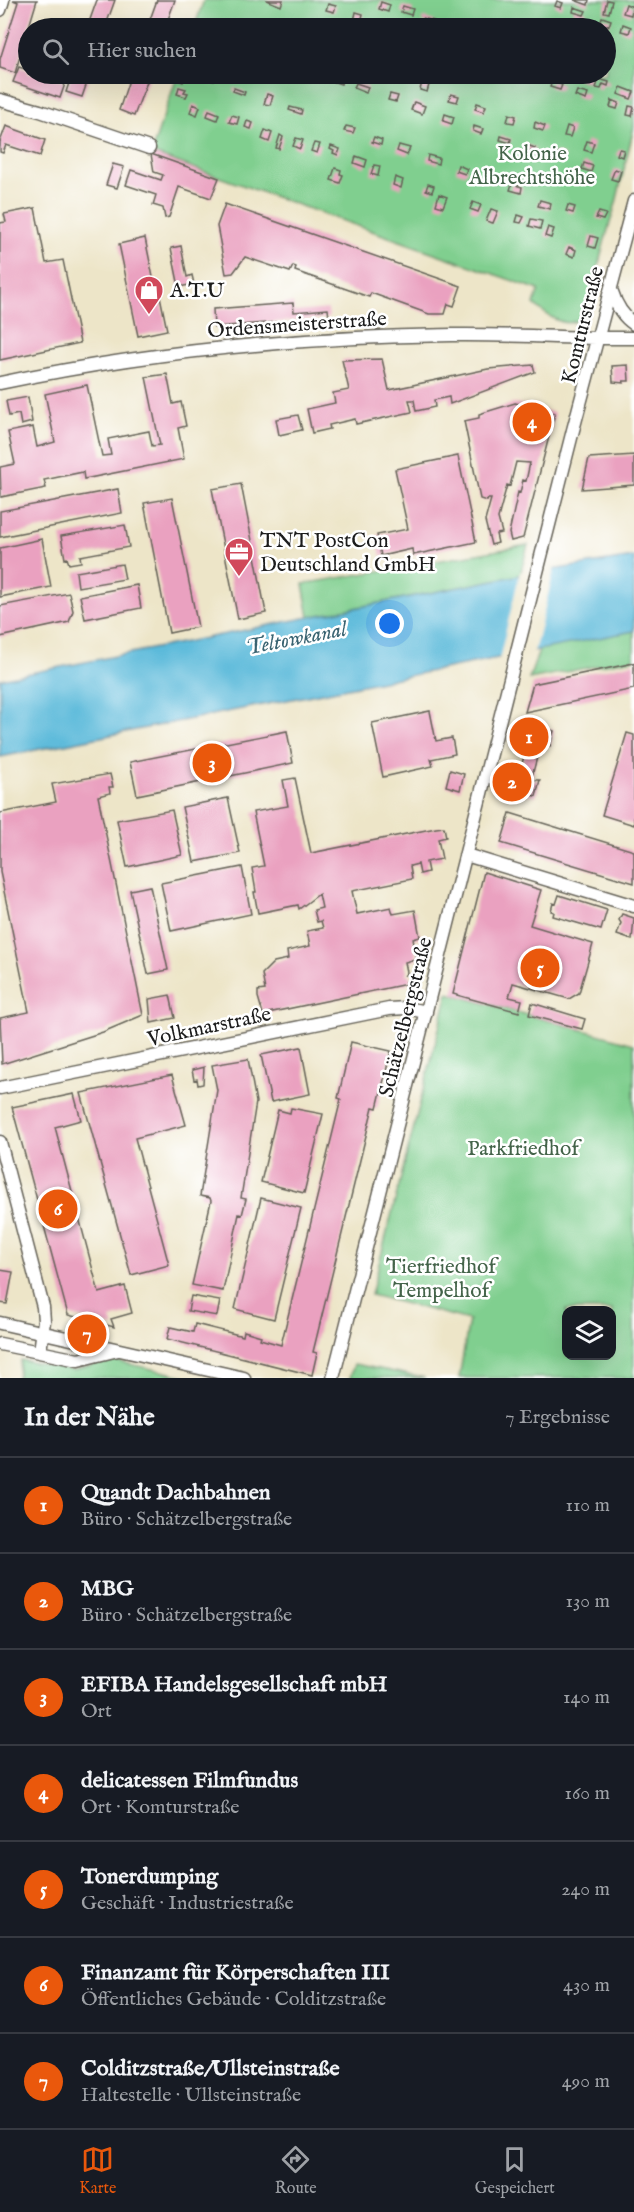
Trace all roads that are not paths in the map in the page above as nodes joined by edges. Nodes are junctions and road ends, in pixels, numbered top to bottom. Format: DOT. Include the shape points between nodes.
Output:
graph roads {
  1 [pos="3,0"];
  2 [pos="0,10"];
  3 [pos="0,100"];
  4 [pos="149,148"];
  5 [pos="634,201"];
  6 [pos="611,291"];
  7 [pos="634,324"];
  8 [pos="599,338"];
  9 [pos="634,338"];
  10 [pos="0,383"];
  11 [pos="514,666"];
  12 [pos="466,855"];
  13 [pos="634,906"];
  14 [pos="426,1012"];
  15 [pos="0,1088"];
  16 [pos="0,1142"];
  17 [pos="0,1323"];
  18 [pos="43,1332"];
  19 [pos="0,1344"];
  20 [pos="122,1349"];
  21 [pos="40,1352"];
  22 [pos="244,1378"];
  23 [pos="333,1378"];
  1 -- 2 [label="street"];
  3 -- 4 [label="street"];
  5 -- 6 [label="street, Komturstraße"];
  6 -- 7 [label="street" via="616,306"];
  6 -- 8 [label="street, Komturstraße"];
  8 -- 9 [label="street, Ordensmeisterstraße"];
  8 -- 10 [label="street, Ordensmeisterstraße" via="424,336 260,344 93,364"];
  8 -- 11 [label="street, Komturstraße"];
  11 -- 12 [label="street, Schätzelbergstraße"];
  12 -- 13 [label="street"];
  12 -- 14 [label="street, Schätzelbergstraße"];
  14 -- 15 [label="street, Volkmarstraße" via="390,1009"];
  14 -- 23 [label="street, Schätzelbergstraße"];
  16 -- 18 [label="street" via="43,1307"];
  17 -- 18 [label="street"];
  18 -- 20 [label="street"];
  18 -- 21 [label="street"];
  19 -- 21 [label="street"];
  20 -- 21 [label="street" via="78,1360"];
  20 -- 22 [label="street"];
}
